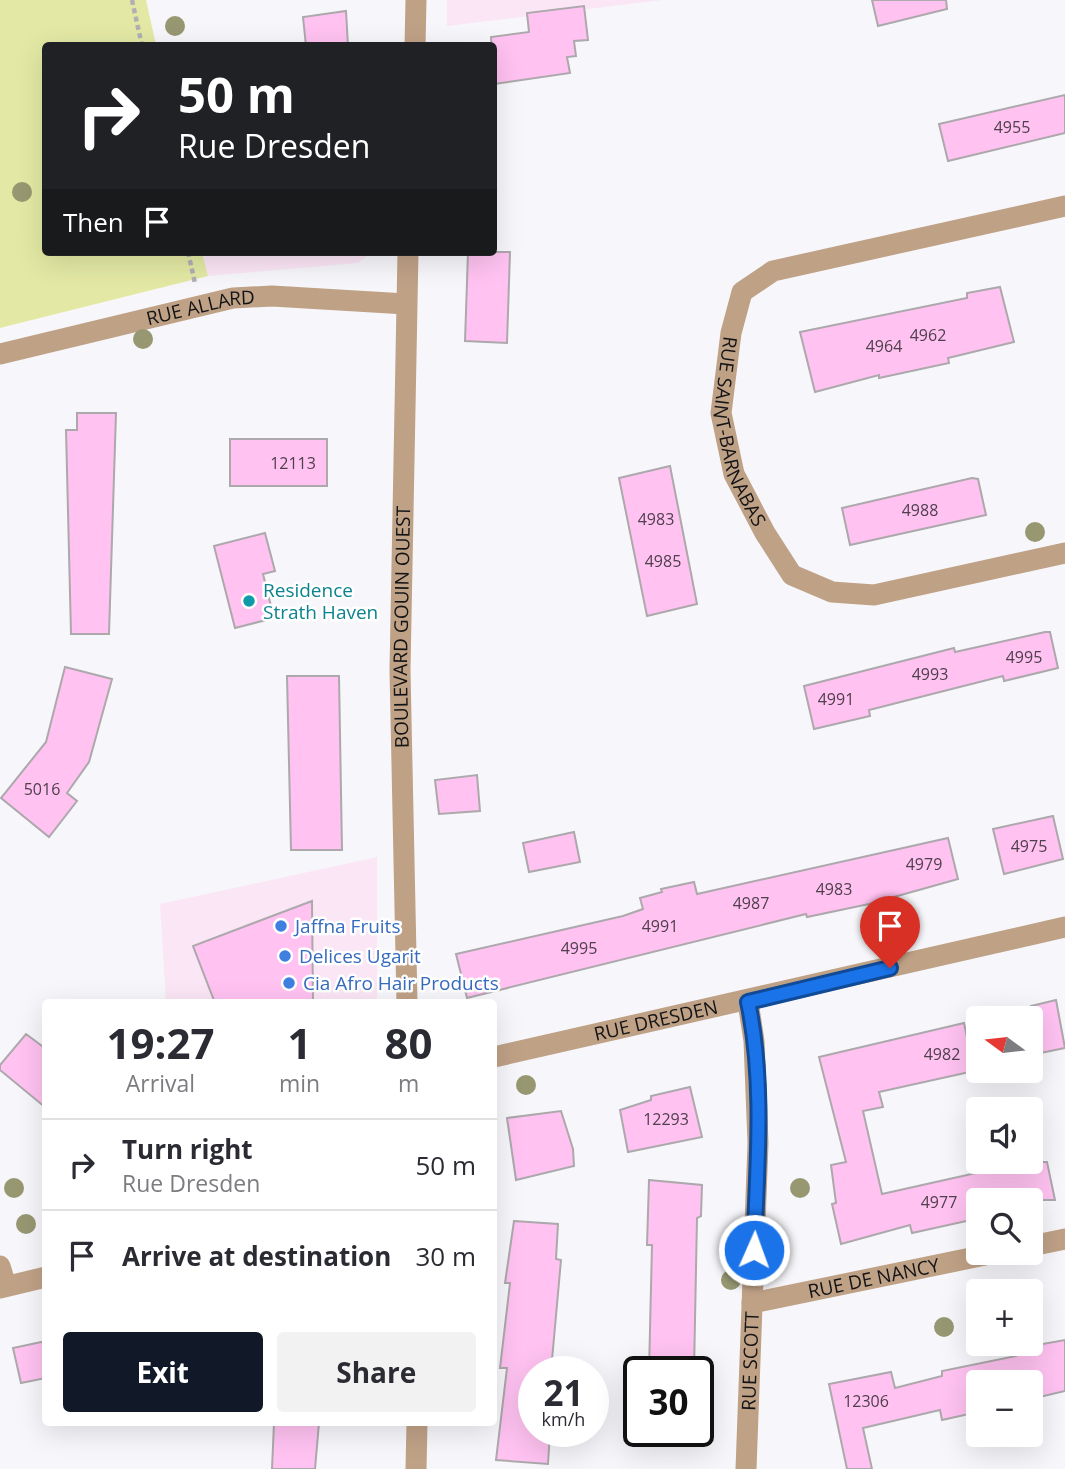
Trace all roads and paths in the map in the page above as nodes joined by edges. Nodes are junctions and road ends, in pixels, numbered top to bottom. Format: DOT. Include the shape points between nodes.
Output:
graph roads {
  1 [pos="132,0"];
  2 [pos="416,0"];
  3 [pos="141,42"];
  4 [pos="415,42"];
  5 [pos="1065,206"];
  6 [pos="408,256"];
  7 [pos="406,304"];
  8 [pos="0,354"];
  9 [pos="1065,553"];
  10 [pos="1065,927"];
  11 [pos="407,999"];
  12 [pos="748,1002"];
  13 [pos="497,1056"];
  14 [pos="1065,1238"];
  15 [pos="1043,1243"];
  16 [pos="966,1259"];
  17 [pos="42,1277"];
  18 [pos="2,1280"];
  19 [pos="752,1303"];
  20 [pos="416,1426"];
  21 [pos="416,1469"];
  22 [pos="746,1469"];
  1 -- 3 [label="path"];
  2 -- 4 [label="street"];
  5 -- 9 [label="street, RUE SAINT-BARNABAS" via="773,271 742,292 731,333 721,413 734,474 765,533 792,575 822,588 874,595"];
  6 -- 7 [label="street, BOULEVARD GOUIN OUEST"];
  7 -- 8 [label="street, RUE ALLARD" via="233,298"];
  7 -- 11 [label="street, BOULEVARD GOUIN OUEST" via="400,670"];
  10 -- 12 [label="street, RUE DRESDEN"];
  12 -- 13 [label="street, RUE DRESDEN"];
  12 -- 19 [label="street, RUE SCOTT" via="758,1143"];
  14 -- 15 [label="street"];
  16 -- 19 [label="street, RUE DE NANCY"];
  17 -- 18 [label="street"];
  19 -- 22 [label="street, RUE SCOTT"];
  20 -- 21 [label="street"];
}
